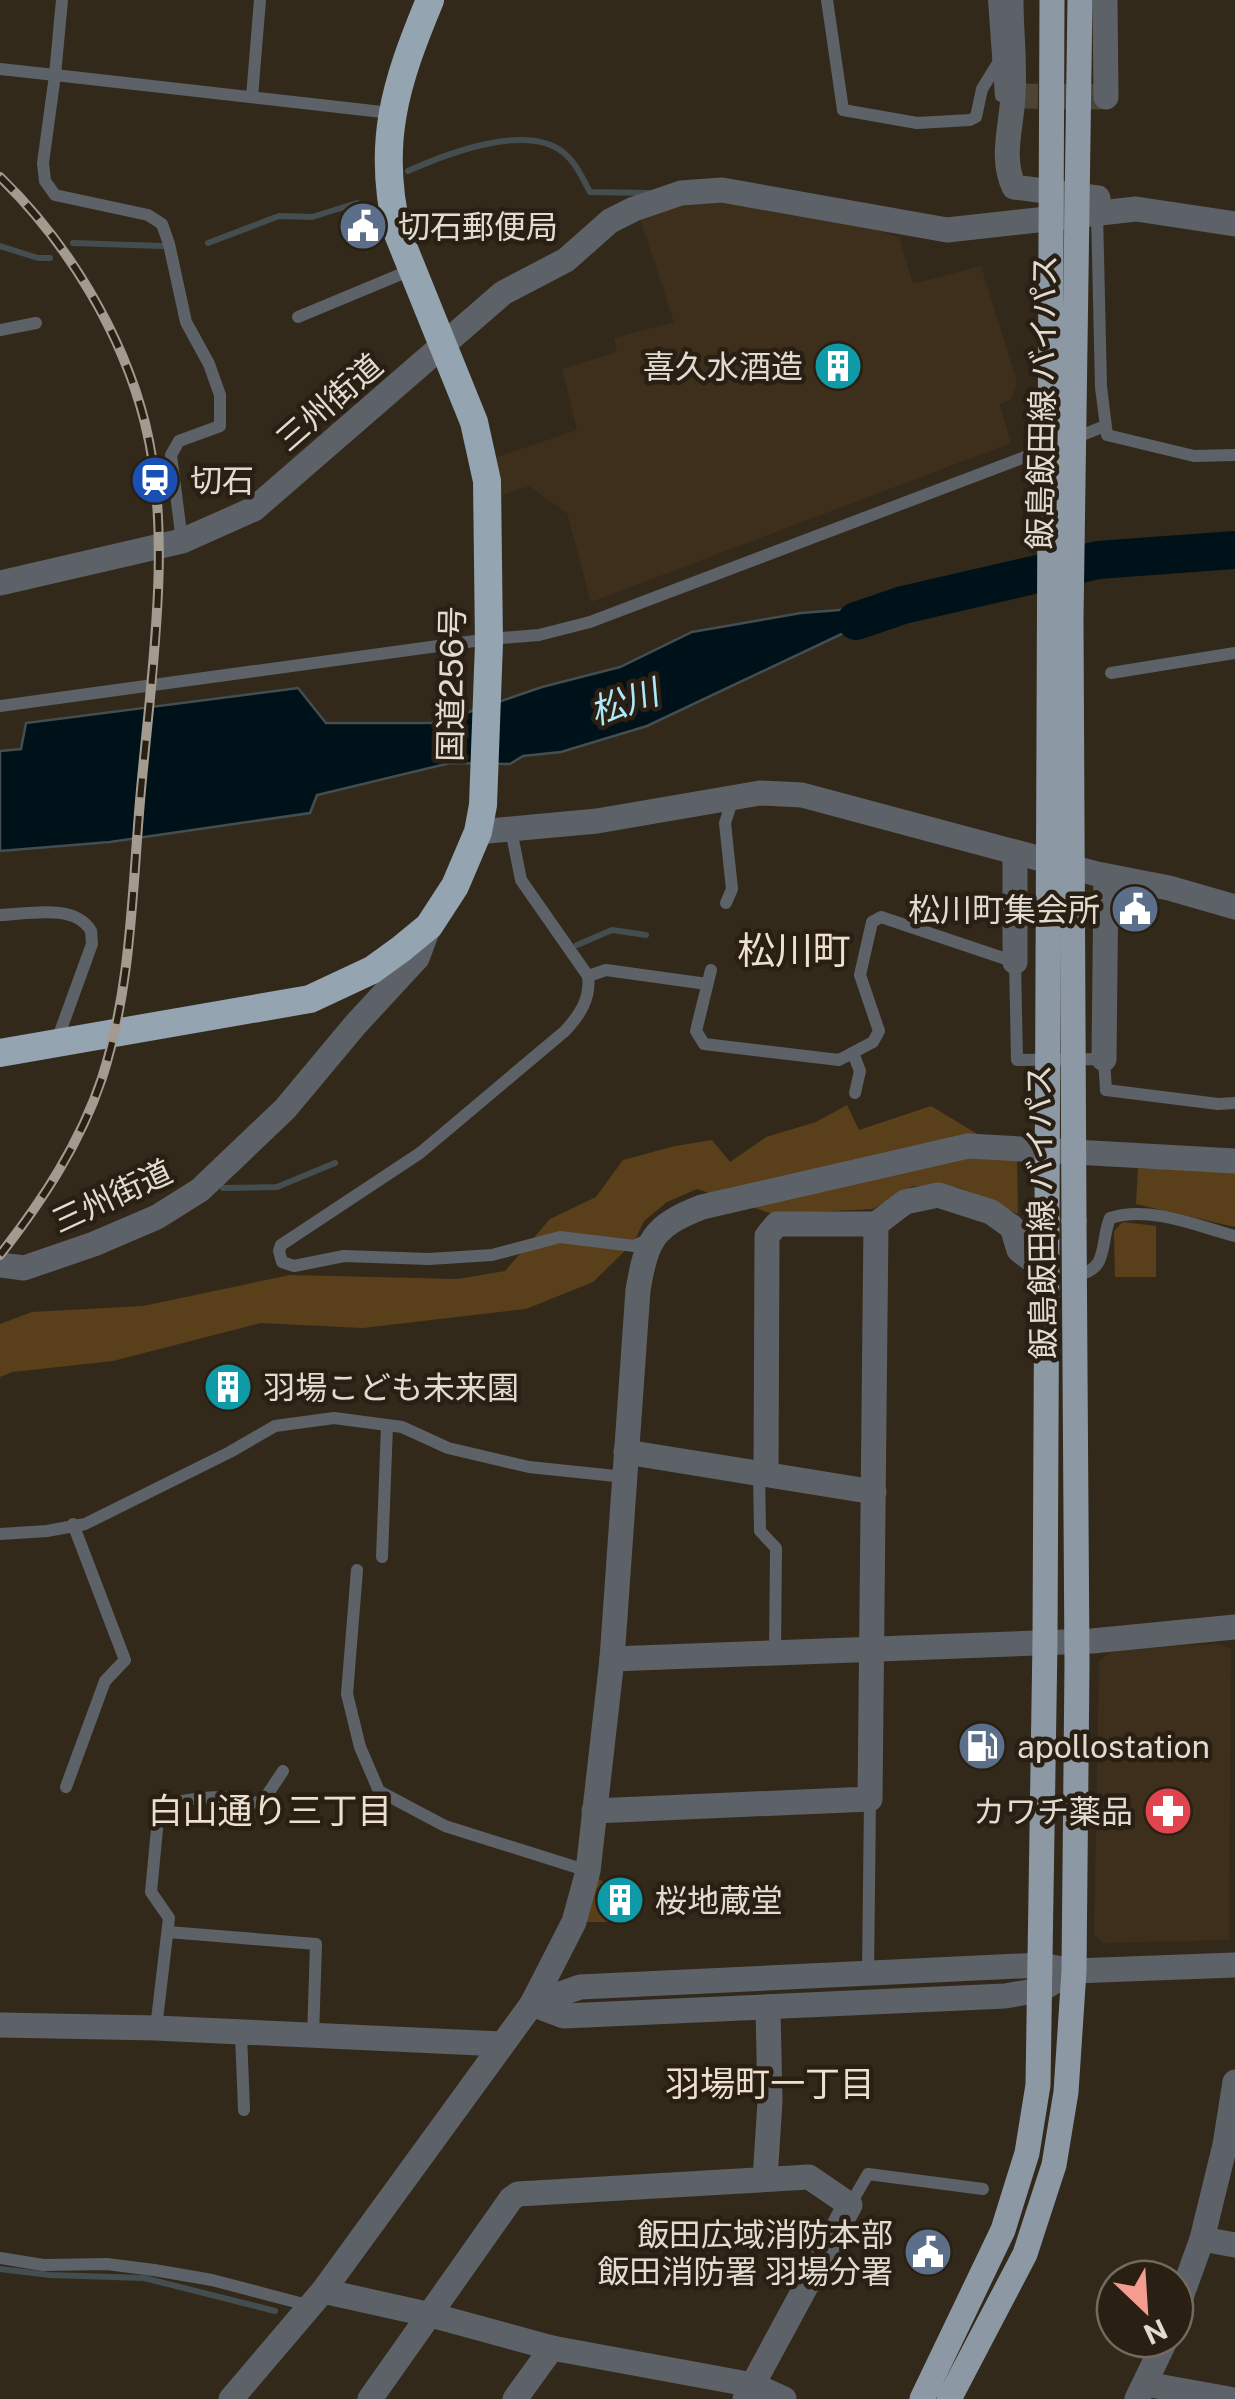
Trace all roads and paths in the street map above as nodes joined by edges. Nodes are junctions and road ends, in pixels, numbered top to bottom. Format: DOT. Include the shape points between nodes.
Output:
graph roads {
  1 [pos="62,0"];
  2 [pos="260,0"];
  3 [pos="430,0"];
  4 [pos="827,0"];
  5 [pos="994,0"];
  6 [pos="1011,0"];
  7 [pos="1052,0"];
  8 [pos="1080,0"];
  9 [pos="1104,0"];
  10 [pos="998,63"];
  11 [pos="0,69"];
  12 [pos="55,75"];
  13 [pos="1001,96"];
  14 [pos="252,97"];
  15 [pos="1106,97"];
  16 [pos="392,113"];
  17 [pos="1101,211"];
  18 [pos="1235,224"];
  19 [pos="410,270"];
  20 [pos="298,317"];
  21 [pos="36,324"];
  22 [pos="0,330"];
  23 [pos="442,345"];
  24 [pos="1105,426"];
  25 [pos="1235,455"];
  26 [pos="182,541"];
  27 [pos="0,583"];
  28 [pos="488,641"];
  29 [pos="1235,653"];
  30 [pos="1111,673"];
  31 [pos="0,706"];
  32 [pos="733,798"];
  33 [pos="480,818"];
  34 [pos="511,830"];
  35 [pos="1015,852"];
  36 [pos="1106,876"];
  37 [pos="726,903"];
  38 [pos="1235,907"];
  39 [pos="0,915"];
  40 [pos="429,926"];
  41 [pos="1016,962"];
  42 [pos="588,976"];
  43 [pos="56,1043"];
  44 [pos="0,1052"];
  45 [pos="854,1052"];
  46 [pos="1104,1060"];
  47 [pos="855,1093"];
  48 [pos="1235,1103"];
  49 [pos="1235,1160"];
  50 [pos="876,1224"];
  51 [pos="1235,1236"];
  52 [pos="650,1239"];
  53 [pos="0,1265"];
  54 [pos="1047,1272"];
  55 [pos="1075,1276"];
  56 [pos="387,1426"];
  57 [pos="625,1464"];
  58 [pos="762,1473"];
  59 [pos="874,1492"];
  60 [pos="73,1524"];
  61 [pos="0,1534"];
  62 [pos="382,1557"];
  63 [pos="356,1570"];
  64 [pos="1235,1626"];
  65 [pos="1077,1641"];
  66 [pos="1046,1642"];
  67 [pos="872,1650"];
  68 [pos="775,1653"];
  69 [pos="612,1659"];
  70 [pos="283,1770"];
  71 [pos="66,1787"];
  72 [pos="870,1798"];
  73 [pos="594,1811"];
  74 [pos="588,1871"];
  75 [pos="168,1932"];
  76 [pos="1235,1965"];
  77 [pos="1074,1971"];
  78 [pos="868,1974"];
  79 [pos="1040,1977"];
  80 [pos="532,2004"];
  81 [pos="768,2007"];
  82 [pos="0,2025"];
  83 [pos="156,2028"];
  84 [pos="241,2034"];
  85 [pos="313,2036"];
  86 [pos="501,2044"];
  87 [pos="1235,2082"];
  88 [pos="244,2110"];
  89 [pos="765,2179"];
  90 [pos="983,2189"];
  91 [pos="850,2204"];
  92 [pos="1202,2239"];
  93 [pos="1235,2245"];
  94 [pos="0,2258"];
  95 [pos="1195,2259"];
  96 [pos="317,2298"];
  97 [pos="431,2315"];
  98 [pos="552,2348"];
  99 [pos="1156,2359"];
  100 [pos="1141,2391"];
  101 [pos="749,2392"];
  102 [pos="230,2399"];
  103 [pos="370,2399"];
  104 [pos="515,2399"];
  105 [pos="784,2399"];
  106 [pos="922,2399"];
  107 [pos="949,2399"];
  108 [pos="1228,2399"];
  1 -- 12 [label="lane"];
  2 -- 14 [label="lane"];
  3 -- 16 [label="highway, 国道256号"];
  4 -- 10 [label="lane" via="843,110 917,124 970,120"];
  5 -- 10 [label="lane"];
  6 -- 17 [label="street" via="1010,181 1014,187 1098,197"];
  7 -- 54 [label="main road, 飯島飯田線 バイパス, bridge"];
  8 -- 55 [label="main road, 飯島飯田線 バイパス, bridge" via="1071,620"];
  9 -- 15 [label="street"];
  10 -- 13 [label="lane"];
  11 -- 12 [label="lane"];
  12 -- 14 [label="lane"];
  12 -- 26 [label="lane" via="45,181 55,195 148,215 162,224 186,322 220,395 220,426 179,442 170,456"];
  14 -- 16 [label="lane"];
  16 -- 19 [label="highway, 国道256号" via="390,202"];
  17 -- 18 [label="street"];
  17 -- 23 [label="street, 三州街道" via="948,230 722,190 681,193 610,221 566,260 503,293"];
  17 -- 24 [label="lane"];
  19 -- 20 [label="lane"];
  19 -- 23 [label="highway, 国道256号"];
  21 -- 22 [label="lane"];
  23 -- 26 [label="street, 三州街道" via="268,499"];
  23 -- 28 [label="highway, 国道256号" via="484,456"];
  24 -- 25 [label="lane" via="1107,435 1194,456"];
  24 -- 28 [label="lane" via="590,622"];
  26 -- 27 [label="street, 三州街道"];
  28 -- 31 [label="lane"];
  28 -- 33 [label="highway, 国道256号"];
  29 -- 30 [label="lane"];
  32 -- 34 [label="street"];
  32 -- 35 [label="street" via="802,794"];
  32 -- 37 [label="lane" via="724,823 732,888"];
  33 -- 34 [label="street"];
  33 -- 40 [label="highway, 国道256号" via="455,886"];
  34 -- 42 [label="lane" via="521,880"];
  35 -- 36 [label="street"];
  35 -- 41 [label="street"];
  36 -- 38 [label="street"];
  36 -- 46 [label="street"];
  39 -- 43 [label="lane" via="61,913 76,916 91,931"];
  40 -- 43 [label="highway, 国道256号" via="372,970 310,1000"];
  40 -- 53 [label="street, 三州街道" via="417,958 285,1109 200,1190 157,1217 77,1251 24,1268"];
  41 -- 45 [label="lane" via="881,917 872,922 860,976 880,1032"];
  41 -- 46 [label="lane" via="1017,1060"];
  42 -- 45 [label="lane" via="606,970 709,977 696,1031 704,1044 839,1060"];
  42 -- 52 [label="lane" via="581,1014 566,1031 420,1152 278,1251 282,1262 294,1266 344,1256 492,1255 560,1238 634,1246"];
  43 -- 44 [label="highway, 国道256号"];
  45 -- 47 [label="lane" via="860,1071"];
  46 -- 48 [label="lane" via="1106,1090"];
  49 -- 52 [label="street" via="968,1146 702,1207 672,1219"];
  50 -- 54 [label="street" via="906,1202 938,1195 991,1212 1012,1227 1019,1250"];
  50 -- 58 [label="street" via="771,1228"];
  50 -- 59 [label="street"];
  51 -- 55 [label="lane" via="1127,1212 1110,1218 1100,1263"];
  52 -- 57 [label="street" via="638,1290"];
  54 -- 66 [label="main road, 飯島飯田線 バイパス"];
  55 -- 65 [label="main road, 飯島飯田線 バイパス"];
  56 -- 57 [label="lane" via="529,1468"];
  56 -- 60 [label="lane" via="334,1418 275,1426 85,1524"];
  56 -- 62 [label="lane"];
  57 -- 58 [label="street"];
  57 -- 69 [label="street"];
  58 -- 59 [label="street"];
  58 -- 68 [label="lane" via="760,1531 776,1548"];
  59 -- 67 [label="street"];
  60 -- 61 [label="lane"];
  60 -- 71 [label="lane" via="125,1660 105,1680"];
  63 -- 74 [label="lane" via="347,1694 379,1791 445,1826"];
  64 -- 65 [label="street"];
  65 -- 66 [label="street"];
  65 -- 77 [label="main road, 飯島飯田線 バイパス"];
  66 -- 67 [label="street"];
  66 -- 79 [label="main road, 飯島飯田線 バイパス"];
  67 -- 68 [label="street"];
  67 -- 72 [label="street"];
  68 -- 69 [label="street"];
  69 -- 73 [label="street"];
  70 -- 75 [label="lane" via="261,1804 220,1795 159,1808 151,1892 169,1918"];
  72 -- 73 [label="street"];
  72 -- 78 [label="lane"];
  73 -- 74 [label="street"];
  74 -- 80 [label="street" via="574,1922"];
  75 -- 83 [label="lane"];
  75 -- 85 [label="lane" via="316,1944"];
  76 -- 77 [label="street"];
  77 -- 79 [label="street"];
  77 -- 107 [label="main road, 飯島飯田線 バイパス" via="1054,2165 1025,2254"];
  78 -- 79 [label="street"];
  78 -- 80 [label="street" via="580,1987"];
  79 -- 81 [label="street" via="1004,1996"];
  79 -- 106 [label="main road, 飯島飯田線 バイパス" via="1038,2086 1027,2153 1002,2230"];
  80 -- 81 [label="street" via="564,2016"];
  80 -- 86 [label="street"];
  81 -- 89 [label="street"];
  82 -- 83 [label="street"];
  83 -- 84 [label="street"];
  84 -- 85 [label="street"];
  84 -- 88 [label="lane"];
  85 -- 86 [label="street"];
  86 -- 96 [label="street"];
  87 -- 92 [label="street"];
  89 -- 91 [label="street" via="809,2178"];
  89 -- 97 [label="street" via="518,2194"];
  90 -- 91 [label="lane" via="868,2174"];
  91 -- 101 [label="street"];
  92 -- 93 [label="street"];
  92 -- 95 [label="street"];
  94 -- 96 [label="lane" via="154,2270"];
  96 -- 97 [label="street"];
  96 -- 102 [label="street"];
  97 -- 98 [label="street"];
  97 -- 103 [label="street"];
  98 -- 101 [label="street"];
  98 -- 104 [label="street"];
  99 -- 100 [label="street"];
  100 -- 108 [label="street"];
  101 -- 105 [label="street"];
}
